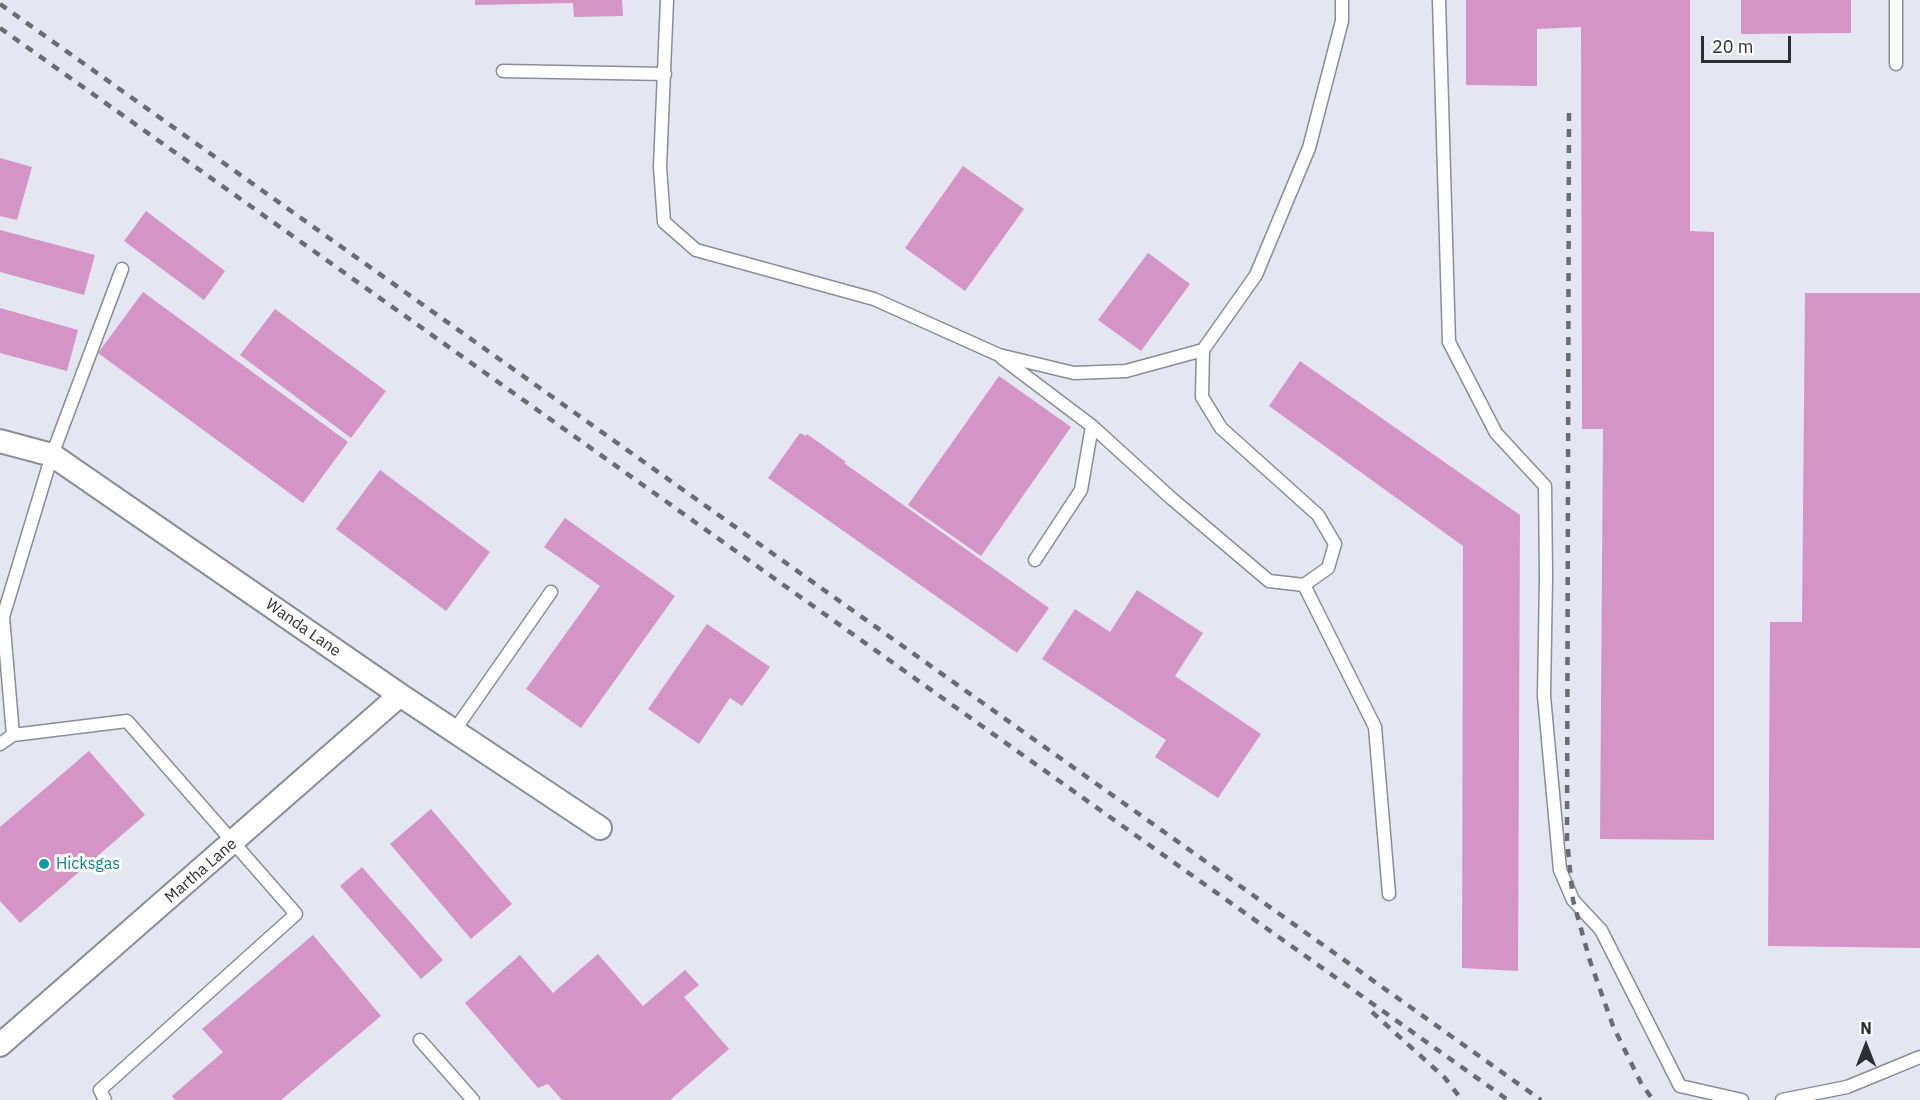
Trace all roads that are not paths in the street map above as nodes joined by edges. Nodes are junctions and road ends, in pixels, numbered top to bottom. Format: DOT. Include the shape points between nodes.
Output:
graph roads {
  1 [pos="667,0"];
  2 [pos="1342,0"];
  3 [pos="1439,0"];
  4 [pos="1896,0"];
  5 [pos="1896,64"];
  6 [pos="503,71"];
  7 [pos="665,74"];
  8 [pos="122,269"];
  9 [pos="1203,350"];
  10 [pos="999,355"];
  11 [pos="1092,426"];
  12 [pos="0,441"];
  13 [pos="52,455"];
  14 [pos="1035,560"];
  15 [pos="1304,585"];
  16 [pos="551,592"];
  17 [pos="400,695"];
  18 [pos="454,731"];
  19 [pos="13,735"];
  20 [pos="0,744"];
  21 [pos="600,828"];
  22 [pos="233,842"];
  23 [pos="1389,894"];
  24 [pos="420,1040"];
  25 [pos="0,1046"];
  26 [pos="1920,1057"];
  27 [pos="105,1100"];
  28 [pos="473,1100"];
  29 [pos="1742,1100"];
  30 [pos="1782,1100"];
  1 -- 7 [label="lane"];
  2 -- 9 [label="lane" via="1342,21 1309,148 1256,275"];
  3 -- 29 [label="lane" via="1449,342 1496,433 1545,486 1544,696 1560,870 1573,900 1601,930 1680,1086"];
  4 -- 5 [label="lane"];
  6 -- 7 [label="lane"];
  7 -- 10 [label="lane" via="660,167 664,222 696,250 874,299"];
  8 -- 13 [label="lane"];
  9 -- 10 [label="lane" via="1126,371 1074,373"];
  9 -- 15 [label="lane" via="1202,397 1221,428 1318,515 1335,544 1328,568"];
  10 -- 11 [label="lane"];
  11 -- 14 [label="lane" via="1081,490"];
  11 -- 15 [label="lane" via="1269,581"];
  12 -- 13 [label="street, Wanda Lane"];
  13 -- 17 [label="street, Wanda Lane"];
  13 -- 19 [label="lane" via="3,617"];
  15 -- 23 [label="lane" via="1375,727"];
  16 -- 18 [label="lane"];
  17 -- 18 [label="street, Wanda Lane"];
  17 -- 22 [label="street, Martha Lane"];
  18 -- 21 [label="street, Wanda Lane"];
  19 -- 20 [label="lane"];
  19 -- 22 [label="lane" via="127,721"];
  22 -- 25 [label="street, Martha Lane"];
  22 -- 27 [label="lane" via="296,914 100,1090"];
  24 -- 28 [label="lane"];
  26 -- 30 [label="lane" via="1847,1087"];
}
